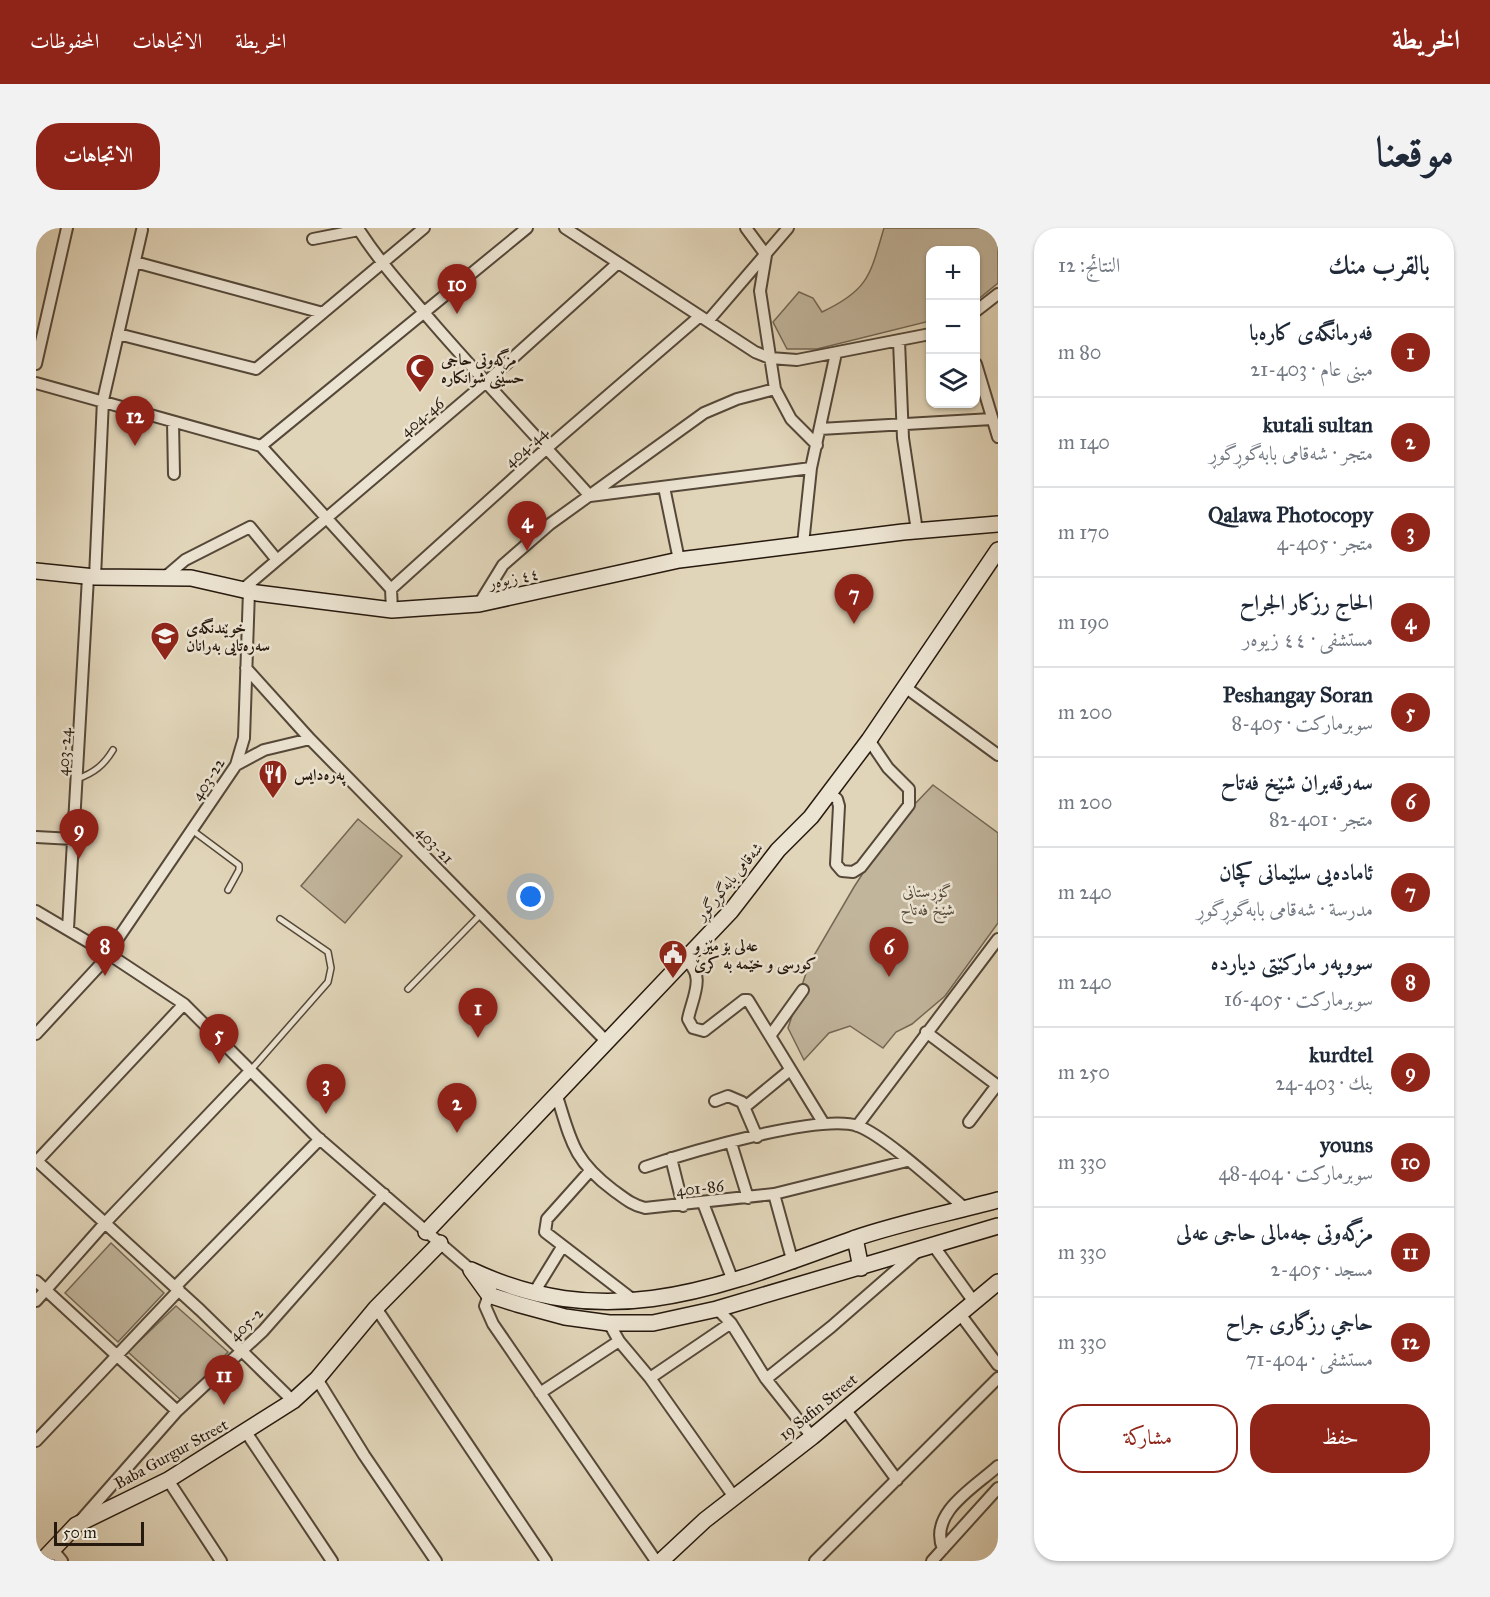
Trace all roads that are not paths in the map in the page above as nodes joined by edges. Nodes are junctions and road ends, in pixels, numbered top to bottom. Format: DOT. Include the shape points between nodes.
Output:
graph roads {
  1 [pos="67,228"];
  2 [pos="424,228"];
  3 [pos="527,228"];
  4 [pos="565,228"];
  5 [pos="746,228"];
  6 [pos="788,228"];
  7 [pos="142,229"];
  8 [pos="313,239"];
  9 [pos="766,255"];
  10 [pos="135,262"];
  11 [pos="618,263"];
  12 [pos="381,264"];
  13 [pos="998,294"];
  14 [pos="980,307"];
  15 [pos="424,312"];
  16 [pos="323,313"];
  17 [pos="704,319"];
  18 [pos="118,334"];
  19 [pos="926,335"];
  20 [pos="899,341"];
  21 [pos="836,353"];
  22 [pos="770,358"];
  23 [pos="36,364"];
  24 [pos="980,380"];
  25 [pos="36,383"];
  26 [pos="485,383"];
  27 [pos="775,389"];
  28 [pos="103,400"];
  29 [pos="992,419"];
  30 [pos="173,422"];
  31 [pos="903,425"];
  32 [pos="820,429"];
  33 [pos="998,437"];
  34 [pos="817,444"];
  35 [pos="261,446"];
  36 [pos="547,448"];
  37 [pos="811,468"];
  38 [pos="174,474"];
  39 [pos="664,487"];
  40 [pos="590,496"];
  41 [pos="327,518"];
  42 [pos="998,524"];
  43 [pos="917,531"];
  44 [pos="803,544"];
  45 [pos="998,550"];
  46 [pos="277,560"];
  47 [pos="679,560"];
  48 [pos="36,572"];
  49 [pos="91,577"];
  50 [pos="164,578"];
  51 [pos="391,589"];
  52 [pos="246,590"];
  53 [pos="478,604"];
  54 [pos="392,610"];
  55 [pos="246,668"];
  56 [pos="905,687"];
  57 [pos="310,739"];
  58 [pos="869,740"];
  59 [pos="114,750"];
  60 [pos="998,755"];
  61 [pos="236,765"];
  62 [pos="77,779"];
  63 [pos="829,793"];
  64 [pos="192,830"];
  65 [pos="36,837"];
  66 [pos="73,839"];
  67 [pos="228,890"];
  68 [pos="36,911"];
  69 [pos="481,914"];
  70 [pos="280,919"];
  71 [pos="68,929"];
  72 [pos="998,939"];
  73 [pos="108,953"];
  74 [pos="683,959"];
  75 [pos="408,989"];
  76 [pos="803,990"];
  77 [pos="184,1004"];
  78 [pos="926,1032"];
  79 [pos="36,1034"];
  80 [pos="770,1036"];
  81 [pos="606,1041"];
  82 [pos="790,1070"];
  83 [pos="250,1071"];
  84 [pos="997,1086"];
  85 [pos="556,1093"];
  86 [pos="715,1101"];
  87 [pos="745,1107"];
  88 [pos="969,1122"];
  89 [pos="824,1124"];
  90 [pos="857,1126"];
  91 [pos="757,1137"];
  92 [pos="320,1139"];
  93 [pos="731,1143"];
  94 [pos="671,1158"];
  95 [pos="37,1160"];
  96 [pos="907,1161"];
  97 [pos="645,1167"];
  98 [pos="589,1172"];
  99 [pos="384,1194"];
  100 [pos="774,1194"];
  101 [pos="748,1198"];
  102 [pos="998,1200"];
  103 [pos="704,1203"];
  104 [pos="683,1206"];
  105 [pos="966,1209"];
  106 [pos="105,1223"];
  107 [pos="998,1226"];
  108 [pos="426,1232"];
  109 [pos="855,1238"];
  110 [pos="440,1243"];
  111 [pos="562,1246"];
  112 [pos="927,1247"];
  113 [pos="793,1263"];
  114 [pos="861,1268"];
  115 [pos="471,1270"];
  116 [pos="36,1281"];
  117 [pos="496,1281"];
  118 [pos="733,1281"];
  119 [pos="998,1282"];
  120 [pos="177,1288"];
  121 [pos="46,1290"];
  122 [pos="535,1291"];
  123 [pos="489,1295"];
  124 [pos="36,1300"];
  125 [pos="636,1302"];
  126 [pos="974,1302"];
  127 [pos="376,1308"];
  128 [pos="717,1309"];
  129 [pos="960,1314"];
  130 [pos="609,1323"];
  131 [pos="731,1323"];
  132 [pos="619,1341"];
  133 [pos="242,1350"];
  134 [pos="117,1353"];
  135 [pos="998,1365"];
  136 [pos="650,1378"];
  137 [pos="998,1378"];
  138 [pos="317,1379"];
  139 [pos="766,1379"];
  140 [pos="540,1393"];
  141 [pos="293,1401"];
  142 [pos="845,1409"];
  143 [pos="177,1411"];
  144 [pos="246,1432"];
  145 [pos="812,1437"];
  146 [pos="36,1440"];
  147 [pos="998,1466"];
  148 [pos="168,1480"];
  149 [pos="897,1480"];
  150 [pos="998,1488"];
  151 [pos="734,1497"];
  152 [pos="76,1525"];
  153 [pos="942,1549"];
  154 [pos="52,1557"];
  155 [pos="820,1559"];
  156 [pos="221,1561"];
  157 [pos="332,1561"];
  158 [pos="436,1561"];
  159 [pos="546,1561"];
  160 [pos="658,1561"];
  161 [pos="932,1561"];
  1 -- 23 [label="street"];
  2 -- 12 [label="street"];
  3 -- 15 [label="street"];
  4 -- 11 [label="street"];
  5 -- 9 [label="street"];
  6 -- 9 [label="street, 404-44"];
  7 -- 10 [label="street, 403-24"];
  8 -- 12 [label="street" via="359,230"];
  9 -- 17 [label="street, 404-44"];
  9 -- 22 [label="street" via="760,291"];
  10 -- 16 [label="street"];
  10 -- 18 [label="street, 403-24"];
  11 -- 17 [label="street"];
  11 -- 26 [label="street, 404-46"];
  12 -- 15 [label="street"];
  12 -- 16 [label="street"];
  13 -- 14 [label="street"];
  15 -- 26 [label="street"];
  15 -- 35 [label="street"];
  16 -- 18 [label="street" via="256,369"];
  17 -- 22 [label="street"];
  17 -- 36 [label="street, 404-44"];
  18 -- 28 [label="street, 403-24"];
  19 -- 20 [label="street"];
  20 -- 21 [label="street"];
  20 -- 31 [label="street"];
  21 -- 22 [label="street" via="797,360"];
  21 -- 32 [label="street"];
  22 -- 27 [label="street"];
  24 -- 29 [label="street"];
  25 -- 28 [label="street"];
  26 -- 36 [label="street"];
  26 -- 41 [label="street, 404-46"];
  27 -- 34 [label="street" via="791,419"];
  27 -- 40 [label="street" via="704,413"];
  28 -- 30 [label="street"];
  28 -- 49 [label="street, 403-24"];
  29 -- 31 [label="street"];
  29 -- 33 [label="street"];
  30 -- 35 [label="street"];
  30 -- 38 [label="street"];
  31 -- 32 [label="street"];
  31 -- 43 [label="street"];
  32 -- 34 [label="street"];
  34 -- 37 [label="street"];
  35 -- 41 [label="street"];
  36 -- 40 [label="street"];
  36 -- 51 [label="street, 404-44"];
  37 -- 39 [label="street"];
  37 -- 44 [label="street"];
  39 -- 40 [label="street"];
  39 -- 47 [label="street"];
  40 -- 53 [label="street" via="503,565"];
  41 -- 46 [label="street, 404-46"];
  41 -- 51 [label="street"];
  42 -- 43 [label="street, ٤٤ زیوەر"];
  43 -- 44 [label="street, ٤٤ زیوەر"];
  44 -- 47 [label="street, ٤٤ زیوەر"];
  45 -- 56 [label="street, شەقامی بابەگوڕگوڕ"];
  46 -- 50 [label="street" via="250,527 185,560"];
  46 -- 52 [label="street, 404-46"];
  47 -- 53 [label="street, ٤٤ زیوەر"];
  48 -- 49 [label="street, ٤٤ زیوەر"];
  49 -- 50 [label="street, ٤٤ زیوەر"];
  49 -- 62 [label="street, 403-24"];
  50 -- 52 [label="street, ٤٤ زیوەر" via="190,578"];
  51 -- 54 [label="street"];
  52 -- 54 [label="street, ٤٤ زیوەر"];
  52 -- 55 [label="street, 403-22"];
  53 -- 54 [label="street, ٤٤ زیوەر"];
  55 -- 57 [label="street, 403-21"];
  55 -- 61 [label="street, 403-22" via="244,738"];
  56 -- 58 [label="street, شەقامی بابەگوڕگوڕ"];
  56 -- 60 [label="street"];
  57 -- 61 [label="street" via="264,750"];
  57 -- 69 [label="street, 403-21"];
  58 -- 63 [label="street, شەقامی بابەگوڕگوڕ"];
  58 -- 63 [label="street" via="909,789 910,798 909,805 853,872 842,871 836,864 838,806 837,799"];
  59 -- 62 [label="lane" via="91,774"];
  61 -- 64 [label="street, 403-22"];
  62 -- 66 [label="street, 403-24"];
  63 -- 74 [label="street, شەقامی بابەگوڕگوڕ" via="731,911"];
  64 -- 67 [label="lane" via="239,865"];
  64 -- 73 [label="street, 403-22"];
  65 -- 66 [label="street"];
  66 -- 71 [label="street, 403-24"];
  68 -- 71 [label="street"];
  69 -- 75 [label="lane"];
  69 -- 81 [label="street, 403-21"];
  70 -- 83 [label="lane" via="328,952 331,968 328,982"];
  71 -- 73 [label="street"];
  72 -- 78 [label="street"];
  73 -- 77 [label="street"];
  73 -- 79 [label="street, 403-22"];
  74 -- 80 [label="street" via="692,965 698,978 688,1019 693,1028 704,1030 747,1000"];
  74 -- 81 [label="street, شەقامی بابەگوڕگوڕ"];
  76 -- 80 [label="street"];
  77 -- 83 [label="street"];
  77 -- 95 [label="street"];
  78 -- 84 [label="street"];
  78 -- 90 [label="street"];
  80 -- 82 [label="street"];
  81 -- 85 [label="street, شەقامی بابەگوڕگوڕ"];
  82 -- 87 [label="street"];
  82 -- 89 [label="street"];
  83 -- 92 [label="street"];
  83 -- 106 [label="street"];
  84 -- 88 [label="street"];
  85 -- 98 [label="street, 401-86" via="575,1152"];
  85 -- 108 [label="street, شەقامی بابەگوڕگوڕ"];
  86 -- 87 [label="street" via="733,1096"];
  87 -- 91 [label="street"];
  89 -- 90 [label="street"];
  89 -- 91 [label="street"];
  90 -- 96 [label="street"];
  91 -- 93 [label="street"];
  92 -- 99 [label="street"];
  92 -- 120 [label="street"];
  93 -- 94 [label="street"];
  93 -- 101 [label="street"];
  94 -- 97 [label="street"];
  94 -- 104 [label="street"];
  95 -- 106 [label="street"];
  96 -- 100 [label="street, 401-86"];
  96 -- 105 [label="street"];
  98 -- 104 [label="street, 401-86" via="633,1205"];
  98 -- 111 [label="street" via="544,1228"];
  99 -- 108 [label="street"];
  99 -- 133 [label="street, 405-2"];
  100 -- 101 [label="street, 401-86"];
  100 -- 113 [label="street"];
  101 -- 103 [label="street, 401-86"];
  102 -- 105 [label="street"];
  103 -- 104 [label="street, 401-86"];
  103 -- 118 [label="street"];
  105 -- 109 [label="street"];
  106 -- 120 [label="street"];
  106 -- 121 [label="street"];
  107 -- 112 [label="street"];
  108 -- 110 [label="street"];
  109 -- 113 [label="street"];
  109 -- 114 [label="street"];
  110 -- 115 [label="street"];
  110 -- 127 [label="street, Baba Gurgur Street"];
  111 -- 122 [label="street"];
  111 -- 125 [label="street"];
  112 -- 114 [label="street"];
  112 -- 126 [label="street"];
  112 -- 139 [label="street"];
  113 -- 118 [label="street"];
  114 -- 128 [label="street"];
  115 -- 117 [label="street"];
  115 -- 123 [label="street"];
  116 -- 121 [label="street"];
  117 -- 122 [label="street"];
  117 -- 123 [label="street"];
  118 -- 125 [label="street"];
  119 -- 126 [label="street, 19 Safin Street"];
  120 -- 133 [label="street"];
  120 -- 134 [label="street"];
  121 -- 124 [label="street"];
  121 -- 134 [label="street"];
  122 -- 125 [label="street" via="588,1302"];
  123 -- 130 [label="street" via="565,1317"];
  123 -- 140 [label="street" via="485,1310"];
  126 -- 129 [label="street, 19 Safin Street"];
  127 -- 138 [label="street, Baba Gurgur Street"];
  127 -- 159 [label="street"];
  128 -- 130 [label="street" via="653,1323"];
  128 -- 131 [label="street"];
  129 -- 135 [label="street"];
  129 -- 142 [label="street, 19 Safin Street"];
  130 -- 132 [label="street"];
  131 -- 136 [label="street"];
  131 -- 139 [label="street"];
  132 -- 136 [label="street"];
  132 -- 140 [label="street"];
  133 -- 141 [label="street"];
  133 -- 143 [label="street, 405-2"];
  134 -- 143 [label="street"];
  134 -- 146 [label="street"];
  136 -- 151 [label="street"];
  137 -- 149 [label="street"];
  138 -- 141 [label="street, Baba Gurgur Street"];
  138 -- 158 [label="street"];
  139 -- 145 [label="street"];
  140 -- 160 [label="street"];
  141 -- 144 [label="street, Baba Gurgur Street"];
  142 -- 145 [label="street, 19 Safin Street"];
  142 -- 149 [label="street"];
  143 -- 152 [label="street, 405-2"];
  144 -- 148 [label="street, Baba Gurgur Street"];
  144 -- 157 [label="street"];
  145 -- 151 [label="street, 19 Safin Street"];
  147 -- 153 [label="street" via="943,1518 939,1531"];
  148 -- 152 [label="street, Baba Gurgur Street"];
  148 -- 156 [label="street"];
  149 -- 155 [label="street"];
  150 -- 153 [label="street"];
  151 -- 160 [label="street, 19 Safin Street"];
  152 -- 154 [label="street, Baba Gurgur Street"];
  153 -- 161 [label="street"];
}
